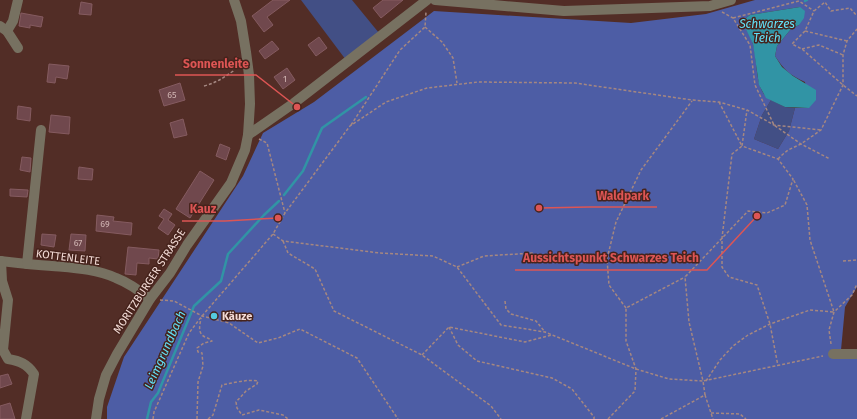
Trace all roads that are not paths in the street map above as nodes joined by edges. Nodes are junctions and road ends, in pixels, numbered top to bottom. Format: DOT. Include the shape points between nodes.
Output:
graph roads {
  1 [pos="18,0"];
  2 [pos="234,0"];
  3 [pos="427,0"];
  4 [pos="435,0"];
  5 [pos="731,0"];
  6 [pos="4,28"];
  7 [pos="18,48"];
  8 [pos="41,130"];
  9 [pos="248,135"];
  10 [pos="0,261"];
  11 [pos="27,264"];
  12 [pos="150,299"];
  13 [pos="833,354"];
  14 [pos="857,354"];
  15 [pos="26,419"];
  16 [pos="96,419"];
  1 -- 6 [label="street" via="13,21"];
  2 -- 9 [label="street, MORITZBURGER STRASSE" via="241,21 246,52 250,104"];
  3 -- 9 [label="street" via="294,103"];
  4 -- 5 [label="street" via="564,11 710,6"];
  6 -- 7 [label="street"];
  8 -- 11 [label="street"];
  9 -- 12 [label="street, MORITZBURGER STRASSE" via="245,150 231,183"];
  10 -- 11 [label="street, KOTTENLEITE"];
  10 -- 15 [label="street" via="2,281 8,300 3,350 8,359 18,361 30,368 34,374"];
  11 -- 12 [label="street, KOTTENLEITE" via="78,268 102,273 128,284"];
  12 -- 16 [label="street, MORITZBURGER STRASSE" via="106,375"];
  13 -- 14 [label="street"];
}
